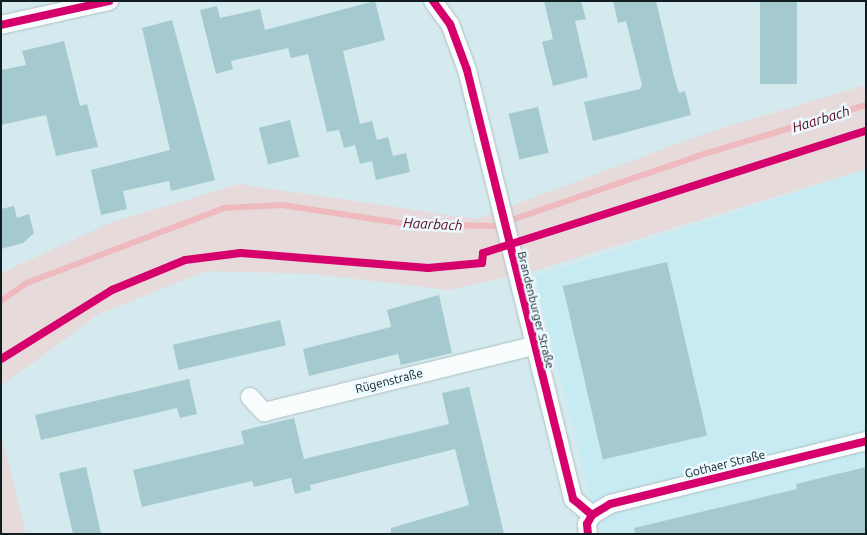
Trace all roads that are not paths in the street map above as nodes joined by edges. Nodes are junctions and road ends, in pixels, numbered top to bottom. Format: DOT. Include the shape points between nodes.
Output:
graph roads {
  1 [pos="109,1"];
  2 [pos="442,4"];
  3 [pos="1,26"];
  4 [pos="533,346"];
  5 [pos="250,397"];
  6 [pos="866,442"];
  7 [pos="592,516"];
  8 [pos="588,534"];
  1 -- 3 [label="street"];
  2 -- 4 [label="street, Brandenburger Straße" via="467,70"];
  4 -- 5 [label="street, Rügenstraße" via="264,412"];
  4 -- 7 [label="street, Brandenburger Straße" via="573,499"];
  6 -- 7 [label="street, Gothaer Straße" via="610,504"];
  7 -- 8 [label="street" via="587,524"];
}
